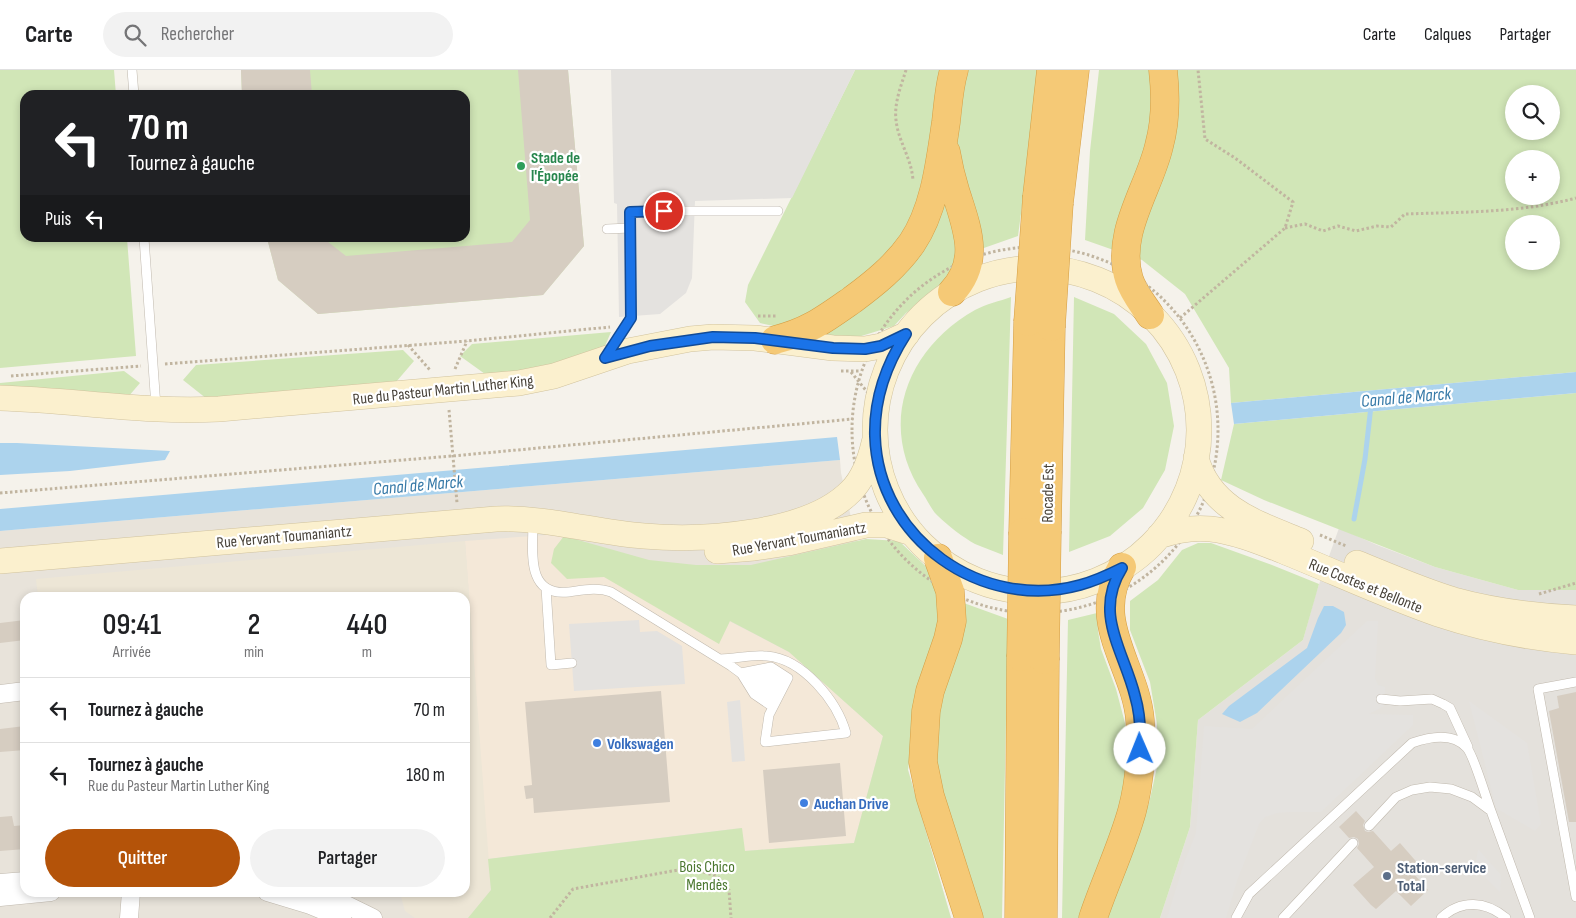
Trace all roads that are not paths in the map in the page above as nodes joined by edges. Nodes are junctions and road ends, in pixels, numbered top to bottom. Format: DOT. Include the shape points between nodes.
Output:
graph roads {
  1 [pos="132,70"];
  2 [pos="954,70"];
  3 [pos="1051,70"];
  4 [pos="1075,70"];
  5 [pos="1163,70"];
  6 [pos="134,90"];
  7 [pos="946,123"];
  8 [pos="1048,199"];
  9 [pos="778,211"];
  10 [pos="630,228"];
  11 [pos="606,229"];
  12 [pos="144,242"];
  13 [pos="952,292"];
  14 [pos="1150,315"];
  15 [pos="778,328"];
  16 [pos="906,334"];
  17 [pos="605,358"];
  18 [pos="5,387"];
  19 [pos="157,410"];
  20 [pos="875,438"];
  21 [pos="1196,458"];
  22 [pos="533,519"];
  23 [pos="568,525"];
  24 [pos="912,533"];
  25 [pos="1159,536"];
  26 [pos="938,558"];
  27 [pos="0,561"];
  28 [pos="1122,568"];
  29 [pos="546,588"];
  30 [pos="1576,618"];
  31 [pos="1576,642"];
  32 [pos="1033,658"];
  33 [pos="720,660"];
  34 [pos="572,663"];
  35 [pos="741,673"];
  36 [pos="1576,682"];
  37 [pos="20,692"];
  38 [pos="0,694"];
  39 [pos="778,695"];
  40 [pos="1381,698"];
  41 [pos="1469,750"];
  42 [pos="1491,811"];
  43 [pos="1369,826"];
  44 [pos="1354,843"];
  45 [pos="20,881"];
  46 [pos="0,883"];
  47 [pos="20,895"];
  48 [pos="0,897"];
  49 [pos="131,897"];
  50 [pos="284,897"];
  51 [pos="330,897"];
  52 [pos="1576,897"];
  53 [pos="129,918"];
  54 [pos="342,918"];
  55 [pos="373,918"];
  56 [pos="969,918"];
  57 [pos="1019,918"];
  58 [pos="1043,918"];
  59 [pos="1093,918"];
  60 [pos="1236,918"];
  61 [pos="1283,918"];
  62 [pos="1441,918"];
  63 [pos="1506,918"];
  64 [pos="1530,918"];
  1 -- 6 [label="lane"];
  2 -- 7 [label="highway"];
  3 -- 8 [label="highway, Rocade Est"];
  4 -- 8 [label="highway, Rocade Est"];
  5 -- 14 [label="highway" via="1163,130 1133,216 1127,244 1129,277"];
  7 -- 13 [label="highway" via="949,170 966,224 969,250 964,276"];
  7 -- 15 [label="highway" via="927,210 901,258 875,283 815,326 789,337"];
  8 -- 32 [label="highway, Rocade Est, bridge" via="1040,325"];
  9 -- 10 [label="lane" via="630,212"];
  10 -- 11 [label="lane"];
  10 -- 17 [label="lane" via="631,318"];
  12 -- 19 [label="lane"];
  13 -- 14 [label="street" via="994,274 1024,269 1055,269 1100,281 1127,296"];
  13 -- 16 [label="street" via="927,311"];
  14 -- 21 [label="street" via="1177,350 1189,377 1197,405"];
  15 -- 16 [label="street, Rue du Pasteur Martin Luther King" via="833,348 865,349 887,344"];
  15 -- 17 [label="street, Rue du Pasteur Martin Luther King" via="734,337 690,339"];
  16 -- 20 [label="street" via="885,374 877,404"];
  17 -- 19 [label="street, Rue du Pasteur Martin Luther King" via="537,380 219,409"];
  18 -- 19 [label="street, Rue du Pasteur Martin Luther King" via="47,400"];
  20 -- 23 [label="street, Rue Yervant Toumaniantz" via="864,472 853,489 831,508 796,521 736,533 684,538"];
  20 -- 24 [label="street" via="878,464 886,489"];
  21 -- 25 [label="street" via="1185,494"];
  21 -- 30 [label="street, Rue Costes et Bellonte" via="1206,483 1229,508 1294,538 1454,600 1513,612"];
  22 -- 23 [label="street, Rue Yervant Toumaniantz"];
  22 -- 27 [label="street, Rue Yervant Toumaniantz" via="458,521"];
  22 -- 29 [label="lane" via="533,568 536,578"];
  23 -- 24 [label="street, Rue Yervant Toumaniantz" via="631,544 688,551 754,548 866,525 887,525"];
  24 -- 26 [label="street"];
  25 -- 28 [label="street"];
  25 -- 31 [label="street, Rue Costes et Bellonte" via="1190,528 1232,533 1440,615 1511,633"];
  26 -- 28 [label="street" via="977,580 1021,591 1051,591 1080,585"];
  26 -- 56 [label="highway" via="950,591 952,621 930,691 923,762 930,796"];
  28 -- 59 [label="highway" via="1112,590 1111,622 1136,697 1140,763 1132,811"];
  29 -- 33 [label="lane" via="562,593 592,589 611,592"];
  29 -- 34 [label="lane" via="551,665"];
  32 -- 57 [label="highway, Rocade Est"];
  32 -- 58 [label="highway, Rocade Est"];
  33 -- 35 [label="lane"];
  33 -- 39 [label="lane" via="757,655 788,662 828,696 846,733 765,742 767,721"];
  35 -- 39 [label="lane" via="762,680"];
  35 -- 39 [label="lane" via="754,694"];
  35 -- 39 [label="lane" via="771,667 788,678"];
  36 -- 52 [label="lane" via="1538,689"];
  37 -- 38 [label="street"];
  40 -- 41 [label="lane" via="1400,701 1432,699 1444,704 1450,708"];
  41 -- 42 [label="lane"];
  41 -- 60 [label="lane" via="1460,742 1445,737 1429,737 1412,743 1249,894"];
  42 -- 43 [label="lane" via="1472,797 1451,789 1430,787 1396,797"];
  42 -- 64 [label="lane"];
  44 -- 61 [label="lane"];
  45 -- 46 [label="street"];
  47 -- 48 [label="street"];
  49 -- 53 [label="street"];
  50 -- 54 [label="street"];
  51 -- 55 [label="street"];
  62 -- 63 [label="lane" via="1459,906 1478,904 1495,909"];
}
